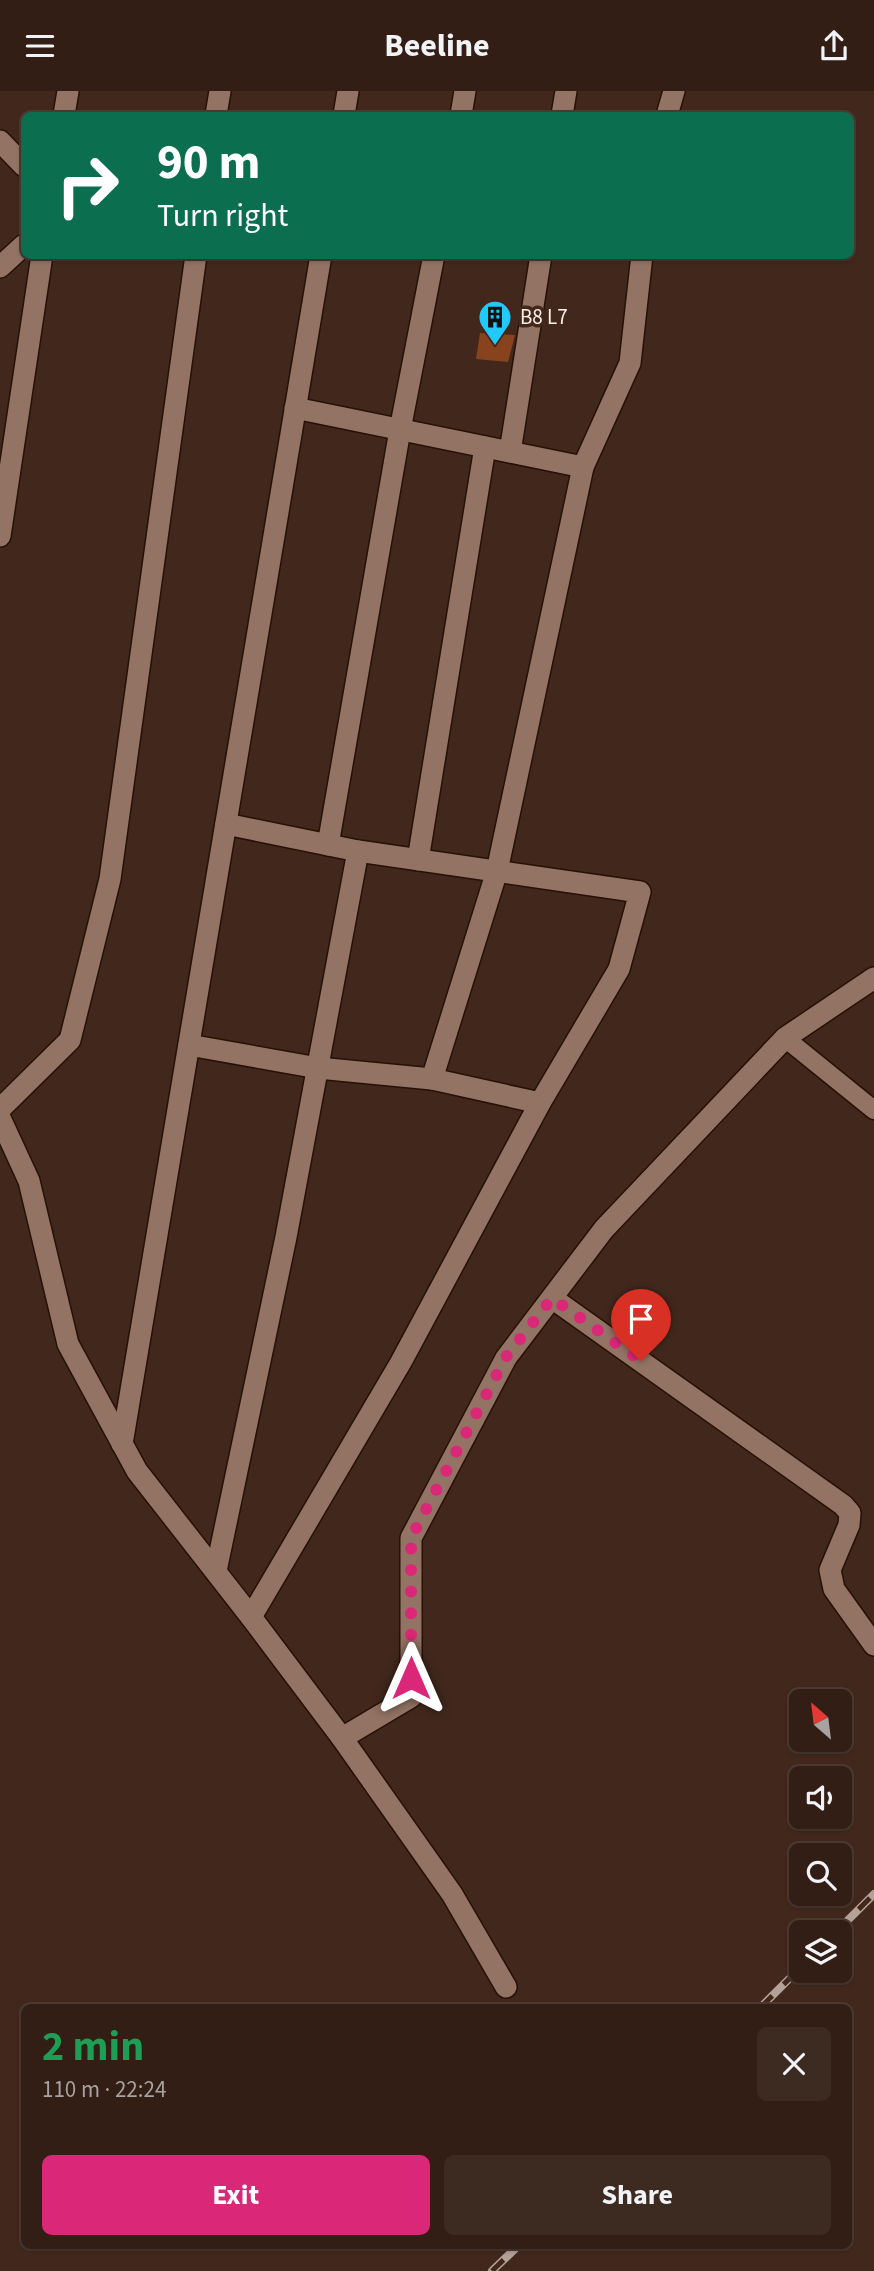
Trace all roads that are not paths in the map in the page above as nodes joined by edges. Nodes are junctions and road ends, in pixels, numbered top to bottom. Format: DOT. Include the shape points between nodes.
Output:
graph roads {
  1 [pos="68,91"];
  2 [pos="220,91"];
  3 [pos="348,91"];
  4 [pos="465,91"];
  5 [pos="566,91"];
  6 [pos="674,91"];
  7 [pos="64,112"];
  8 [pos="216,112"];
  9 [pos="344,112"];
  10 [pos="462,112"];
  11 [pos="562,112"];
  12 [pos="668,112"];
  13 [pos="0,141"];
  14 [pos="21,163"];
  15 [pos="21,248"];
  16 [pos="41,259"];
  17 [pos="195,259"];
  18 [pos="320,259"];
  19 [pos="432,259"];
  20 [pos="540,259"];
  21 [pos="642,259"];
  22 [pos="0,267"];
  23 [pos="295,408"];
  24 [pos="400,430"];
  25 [pos="485,447"];
  26 [pos="510,452"];
  27 [pos="583,467"];
  28 [pos="0,536"];
  29 [pos="226,824"];
  30 [pos="328,845"];
  31 [pos="358,851"];
  32 [pos="418,860"];
  33 [pos="498,871"];
  34 [pos="874,978"];
  35 [pos="785,1038"];
  36 [pos="189,1045"];
  37 [pos="318,1068"];
  38 [pos="432,1079"];
  39 [pos="540,1103"];
  40 [pos="0,1109"];
  41 [pos="874,1110"];
  42 [pos="0,1118"];
  43 [pos="552,1298"];
  44 [pos="122,1444"];
  45 [pos="216,1571"];
  46 [pos="251,1617"];
  47 [pos="874,1645"];
  48 [pos="342,1738"];
  49 [pos="506,1987"];
  1 -- 7 [label="street"];
  2 -- 8 [label="street"];
  3 -- 9 [label="street"];
  4 -- 10 [label="street"];
  5 -- 11 [label="street"];
  6 -- 12 [label="street"];
  13 -- 14 [label="street"];
  15 -- 22 [label="street"];
  16 -- 28 [label="street"];
  17 -- 40 [label="street" via="110,879 70,1040"];
  18 -- 23 [label="street"];
  19 -- 24 [label="street"];
  20 -- 26 [label="street"];
  21 -- 27 [label="street" via="630,363"];
  23 -- 24 [label="street"];
  23 -- 29 [label="street"];
  24 -- 25 [label="street"];
  24 -- 30 [label="street"];
  25 -- 26 [label="street"];
  25 -- 32 [label="street"];
  26 -- 27 [label="street"];
  27 -- 33 [label="street"];
  29 -- 30 [label="street"];
  29 -- 36 [label="street"];
  30 -- 31 [label="street"];
  31 -- 32 [label="street"];
  31 -- 37 [label="street"];
  32 -- 33 [label="street"];
  33 -- 38 [label="street"];
  33 -- 39 [label="street" via="640,892 619,969"];
  34 -- 35 [label="street"];
  35 -- 41 [label="lane"];
  35 -- 43 [label="street" via="604,1229"];
  36 -- 37 [label="street"];
  36 -- 44 [label="street"];
  37 -- 38 [label="street"];
  37 -- 45 [label="street"];
  38 -- 39 [label="street"];
  39 -- 46 [label="street" via="401,1362"];
  42 -- 44 [label="street" via="29,1181 68,1344"];
  43 -- 47 [label="street" via="843,1505 850,1513 849,1525 830,1570 834,1589"];
  43 -- 48 [label="street" via="506,1357 411,1538 411,1697"];
  44 -- 45 [label="street" via="137,1471"];
  45 -- 46 [label="street"];
  46 -- 48 [label="street"];
  48 -- 49 [label="street" via="452,1894"];
}
